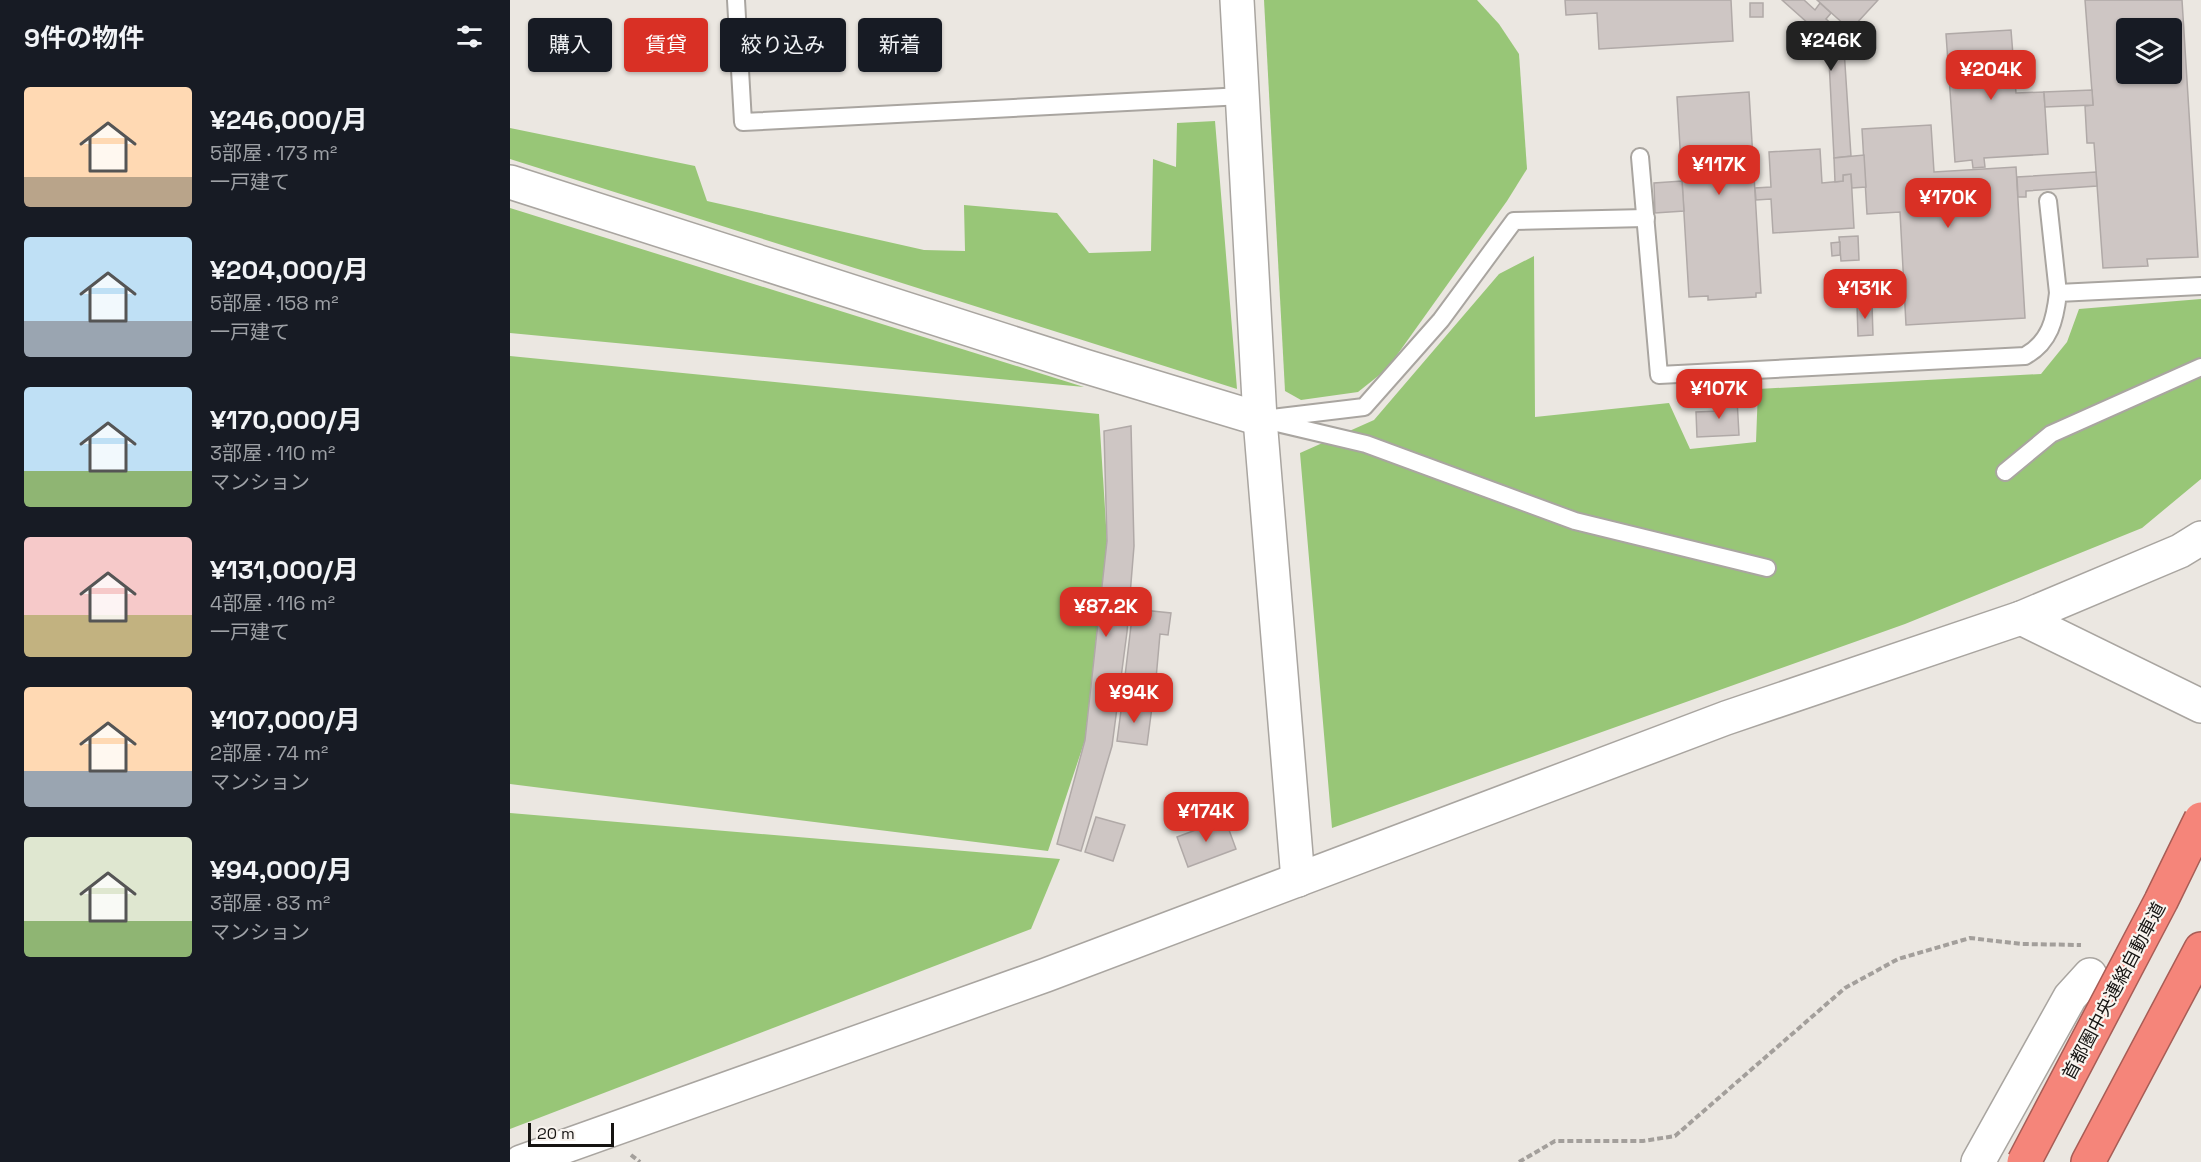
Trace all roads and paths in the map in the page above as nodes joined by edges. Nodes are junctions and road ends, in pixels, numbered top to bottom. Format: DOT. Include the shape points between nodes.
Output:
graph roads {
  1 [pos="736,0"];
  2 [pos="1237,0"];
  3 [pos="1243,96"];
  4 [pos="1640,157"];
  5 [pos="510,182"];
  6 [pos="2048,201"];
  7 [pos="1646,218"];
  8 [pos="2201,286"];
  9 [pos="2058,293"];
  10 [pos="2201,367"];
  11 [pos="1260,419"];
  12 [pos="2005,472"];
  13 [pos="2201,538"];
  14 [pos="1767,568"];
  15 [pos="2020,618"];
  16 [pos="2201,706"];
  17 [pos="2201,819"];
  18 [pos="1298,880"];
  19 [pos="2201,949"];
  20 [pos="2086,960"];
  21 [pos="521,1162"];
  22 [pos="1518,1162"];
  23 [pos="1978,1162"];
  24 [pos="2024,1162"];
  25 [pos="2088,1162"];
  1 -- 3 [label="lane" via="742,122"];
  2 -- 3 [label="street"];
  3 -- 11 [label="street"];
  4 -- 7 [label="lane"];
  5 -- 11 [label="street"];
  6 -- 9 [label="lane"];
  7 -- 9 [label="lane" via="1659,375 2025,356 2038,349 2049,333"];
  7 -- 11 [label="lane" via="1514,221 1441,320 1364,407"];
  8 -- 9 [label="lane"];
  10 -- 12 [label="lane" via="2051,434"];
  11 -- 14 [label="lane" via="1366,444 1575,521"];
  11 -- 18 [label="street"];
  13 -- 15 [label="street" via="2180,551"];
  15 -- 16 [label="street"];
  15 -- 18 [label="street" via="1726,718"];
  17 -- 24 [label="highway, 首都圏中央連絡自動車道, bridge"];
  18 -- 21 [label="street" via="982,999"];
  19 -- 25 [label="highway"];
  20 -- 22 [label="path" via="2022,944 1970,938 1898,959 1845,988 1675,1137 1555,1141"];
  20 -- 23 [label="street" via="2070,997"];
}
